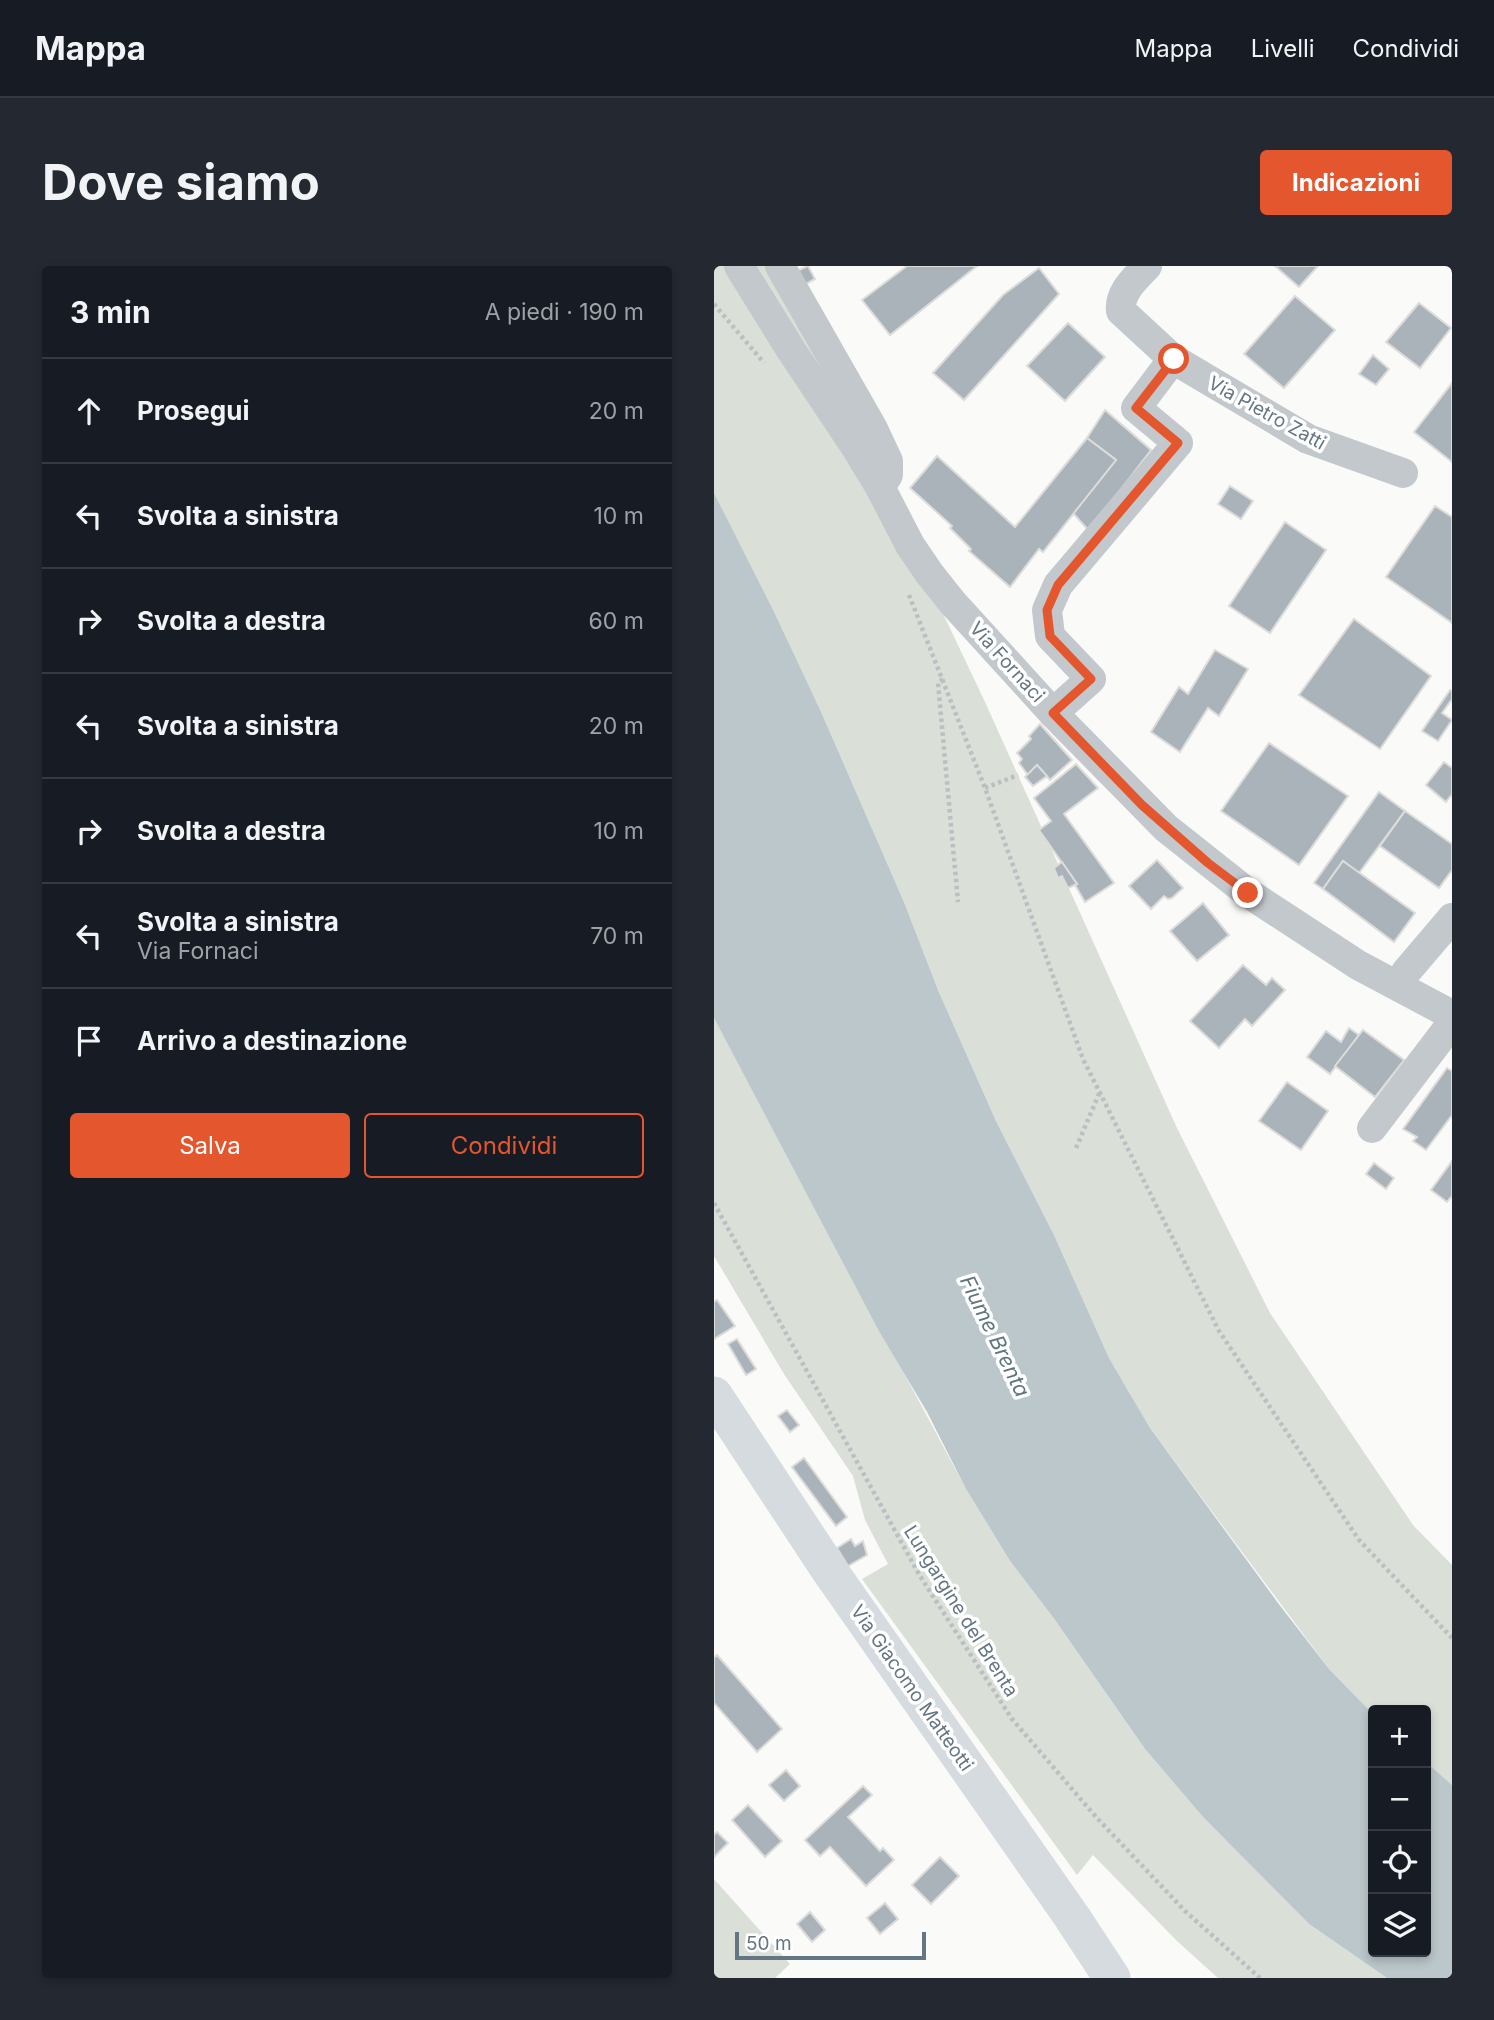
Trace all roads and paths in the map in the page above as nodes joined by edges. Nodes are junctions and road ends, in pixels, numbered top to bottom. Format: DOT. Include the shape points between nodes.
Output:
graph roads {
  1 [pos="739,266"];
  2 [pos="780,266"];
  3 [pos="1147,266"];
  4 [pos="1184,366"];
  5 [pos="1403,473"];
  6 [pos="880,487"];
  7 [pos="909,593"];
  8 [pos="943,679"];
  9 [pos="1053,713"];
  10 [pos="1018,775"];
  11 [pos="985,788"];
  12 [pos="958,902"];
  13 [pos="1452,918"];
  14 [pos="1398,985"];
  15 [pos="1452,1015"];
  16 [pos="1452,1023"];
  17 [pos="1100,1093"];
  18 [pos="1372,1128"];
  19 [pos="1076,1148"];
  20 [pos="714,1203"];
  21 [pos="714,1395"];
  22 [pos="1452,1637"];
  23 [pos="1112,1978"];
  24 [pos="1260,1978"];
  1 -- 6 [label="street, Via Fornaci"];
  2 -- 6 [label="street" via="888,461 888,475"];
  3 -- 4 [label="street, Via Pietro Zatti" via="1123,294 1121,311"];
  4 -- 5 [label="street, Via Pietro Zatti" via="1308,439"];
  4 -- 9 [label="street" via="1136,408 1178,443 1058,585 1047,610 1050,636 1091,679"];
  6 -- 9 [label="street, Via Fornaci" via="909,545 929,573"];
  7 -- 8 [label="path"];
  8 -- 11 [label="path"];
  8 -- 12 [label="path" via="938,683"];
  9 -- 14 [label="street, Via Fornaci" via="1142,805 1208,863 1320,942"];
  10 -- 11 [label="path"];
  11 -- 17 [label="path" via="1083,1059"];
  13 -- 14 [label="street"];
  14 -- 15 [label="street, Via Fornaci"];
  16 -- 18 [label="street"];
  17 -- 19 [label="path"];
  17 -- 22 [label="path" via="1219,1331 1359,1540"];
  20 -- 24 [label="path, Lungargine del Brenta" via="920,1576 1012,1719 1185,1911"];
  21 -- 23 [label="main road, Via Giacomo Matteotti"];
}
